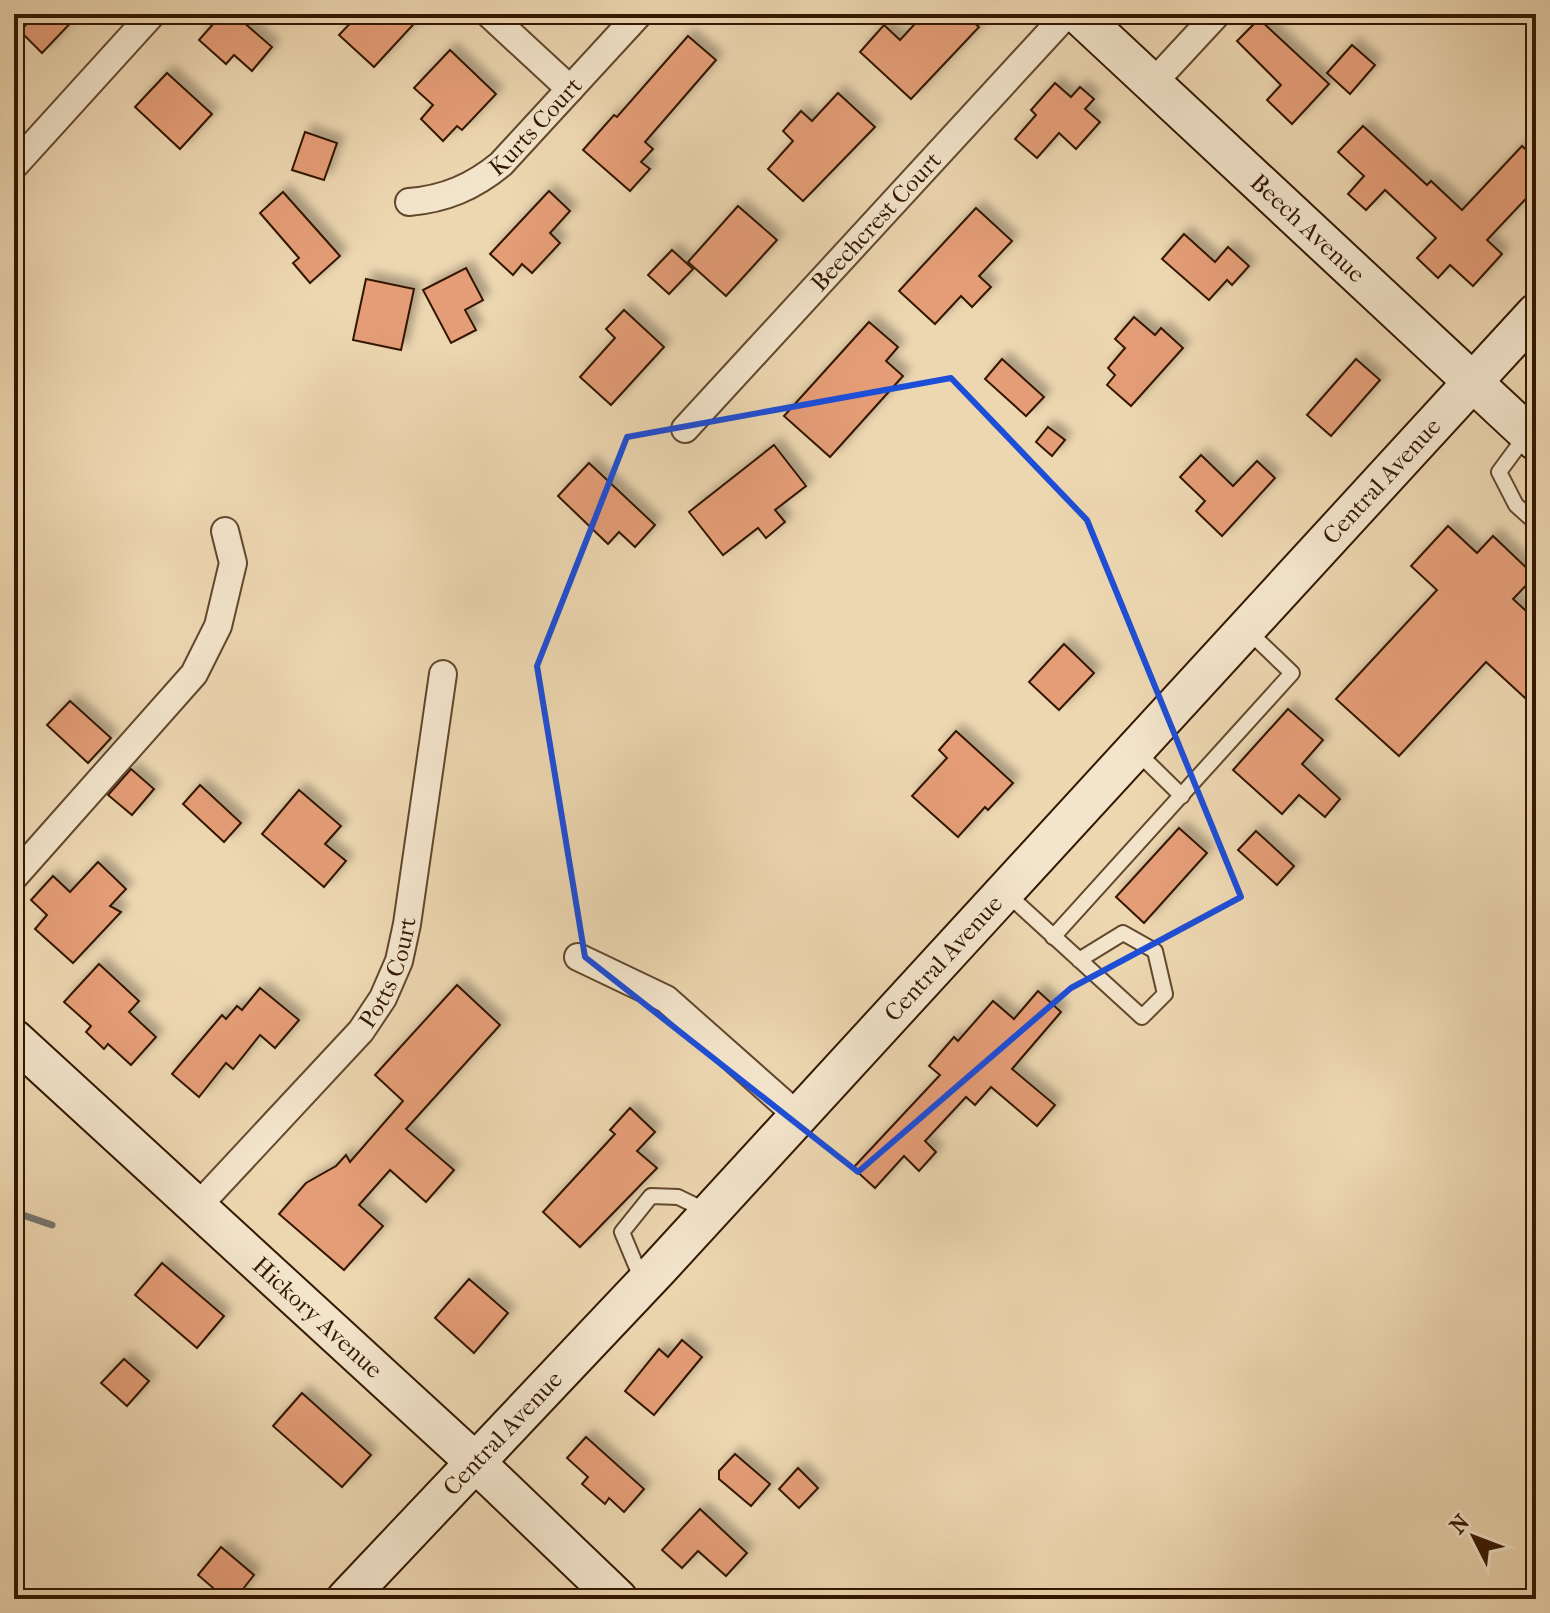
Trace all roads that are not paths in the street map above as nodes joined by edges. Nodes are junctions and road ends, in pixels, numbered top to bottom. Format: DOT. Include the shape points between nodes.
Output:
graph roads {
  1 [pos="152,14"];
  2 [pos="489,14"];
  3 [pos="639,14"];
  4 [pos="1067,14"];
  5 [pos="1078,14"];
  6 [pos="1217,14"];
  7 [pos="1153,83"];
  8 [pos="570,89"];
  9 [pos="14,166"];
  10 [pos="409,202"];
  11 [pos="1536,313"];
  12 [pos="1474,381"];
  13 [pos="685,429"];
  14 [pos="1532,437"];
  15 [pos="1536,523"];
  16 [pos="225,531"];
  17 [pos="1246,629"];
  18 [pos="443,674"];
  19 [pos="1135,750"];
  20 [pos="1182,796"];
  21 [pos="14,877"];
  22 [pos="1004,892"];
  23 [pos="1053,937"];
  24 [pos="578,957"];
  25 [pos="1079,960"];
  26 [pos="14,1039"];
  27 [pos="798,1116"];
  28 [pos="197,1207"];
  29 [pos="710,1213"];
  30 [pos="644,1284"];
  31 [pos="475,1462"];
  32 [pos="346,1599"];
  33 [pos="618,1599"];
  1 -- 9 [label="street"];
  2 -- 8 [label="street"];
  3 -- 8 [label="street, Kurts Court"];
  4 -- 13 [label="street, Beechcrest Court"];
  5 -- 7 [label="street, Beech Avenue"];
  6 -- 7 [label="street"];
  7 -- 12 [label="street, Beech Avenue"];
  8 -- 10 [label="street, Kurts Court" via="488,175 442,197"];
  11 -- 12 [label="street, Central Avenue"];
  12 -- 14 [label="street, Beech Avenue"];
  12 -- 17 [label="street, Central Avenue"];
  14 -- 15 [label="lane" via="1499,472 1516,505"];
  16 -- 21 [label="street" via="233,563 218,626 194,674"];
  17 -- 19 [label="street, Central Avenue"];
  17 -- 20 [label="lane" via="1292,673"];
  18 -- 28 [label="street, Potts Court" via="407,924 383,998 361,1031"];
  19 -- 20 [label="lane"];
  19 -- 22 [label="street, Central Avenue"];
  20 -- 23 [label="lane"];
  22 -- 23 [label="lane"];
  22 -- 27 [label="street, Central Avenue"];
  23 -- 25 [label="lane"];
  24 -- 27 [label="street" via="666,999"];
  25 -- 25 [label="lane" via="1142,1017 1165,994 1155,951 1123,933"];
  26 -- 28 [label="street, Hickory Avenue"];
  27 -- 29 [label="street, Central Avenue"];
  28 -- 31 [label="street, Hickory Avenue"];
  29 -- 30 [label="street, Central Avenue"];
  29 -- 30 [label="lane" via="678,1197 651,1196 622,1232"];
  30 -- 31 [label="street, Central Avenue"];
  31 -- 32 [label="street, Central Avenue"];
  31 -- 33 [label="street, Hickory Avenue"];
}
